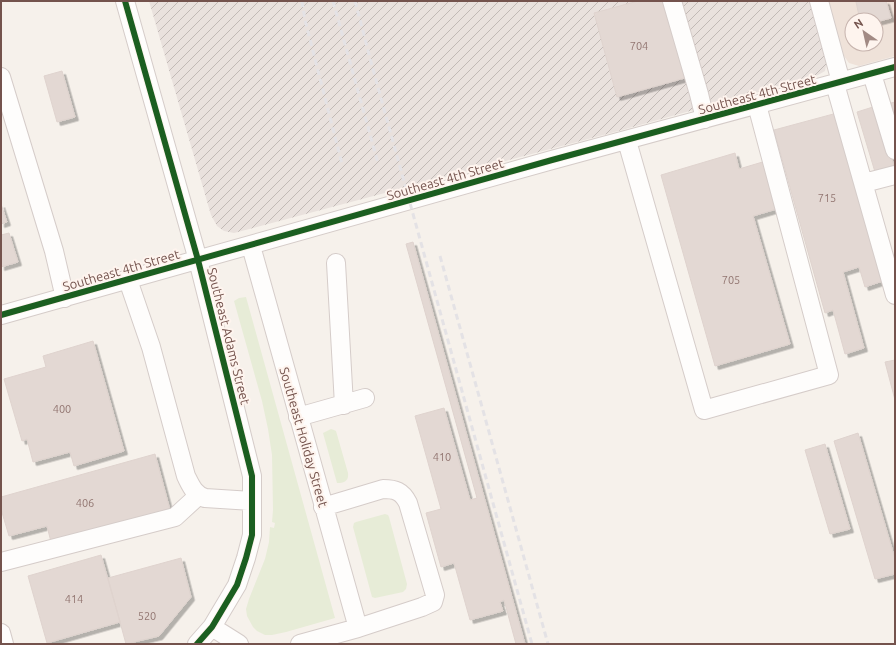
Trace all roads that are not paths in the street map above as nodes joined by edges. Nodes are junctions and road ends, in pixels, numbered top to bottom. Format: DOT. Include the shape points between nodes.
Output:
graph roads {
  1 [pos="125,1"];
  2 [pos="672,1"];
  3 [pos="819,1"];
  4 [pos="895,67"];
  5 [pos="872,74"];
  6 [pos="2,83"];
  7 [pos="838,83"];
  8 [pos="756,105"];
  9 [pos="705,119"];
  10 [pos="627,141"];
  11 [pos="895,150"];
  12 [pos="895,175"];
  13 [pos="864,183"];
  14 [pos="251,246"];
  15 [pos="198,260"];
  16 [pos="336,263"];
  17 [pos="128,280"];
  18 [pos="895,293"];
  19 [pos="65,298"];
  20 [pos="1,315"];
  21 [pos="365,398"];
  22 [pos="344,404"];
  23 [pos="298,418"];
  24 [pos="199,495"];
  25 [pos="252,501"];
  26 [pos="323,507"];
  27 [pos="1,562"];
  28 [pos="212,627"];
  29 [pos="358,628"];
  30 [pos="1,633"];
  31 [pos="307,643"];
  32 [pos="4,644"];
  33 [pos="198,644"];
  34 [pos="239,644"];
  1 -- 15 [label="street, Southeast Adams Street"];
  2 -- 9 [label="street"];
  3 -- 7 [label="street"];
  4 -- 5 [label="street, Southeast 4th Street"];
  5 -- 7 [label="street, Southeast 4th Street"];
  5 -- 11 [label="street"];
  6 -- 19 [label="street" via="54,251"];
  7 -- 8 [label="street, Southeast 4th Street"];
  7 -- 13 [label="street"];
  8 -- 9 [label="street, Southeast 4th Street"];
  8 -- 10 [label="street" via="829,375 704,410"];
  9 -- 10 [label="street, Southeast 4th Street"];
  10 -- 14 [label="street, Southeast 4th Street"];
  12 -- 13 [label="street"];
  13 -- 18 [label="street"];
  14 -- 15 [label="street, Southeast 4th Street"];
  14 -- 23 [label="street, Southeast Holiday Street"];
  15 -- 17 [label="street, Southeast 4th Street"];
  15 -- 25 [label="street, Southeast Adams Street" via="252,476"];
  16 -- 22 [label="street"];
  17 -- 19 [label="street, Southeast 4th Street"];
  17 -- 24 [label="street" via="151,347 186,476"];
  19 -- 20 [label="street, Southeast 4th Street"];
  21 -- 22 [label="street"];
  22 -- 23 [label="street"];
  23 -- 26 [label="street, Southeast Holiday Street"];
  24 -- 25 [label="street" via="205,498"];
  24 -- 27 [label="street" via="175,517"];
  25 -- 28 [label="street, Southeast Adams Street" via="252,535 246,558 237,585"];
  26 -- 29 [label="street, Southeast Holiday Street"];
  26 -- 29 [label="street" via="382,489 393,489 405,495 435,595 432,602 422,607"];
  28 -- 33 [label="street, Southeast Adams Street"];
  28 -- 34 [label="street"];
  29 -- 31 [label="street"];
  30 -- 32 [label="street"];
}
